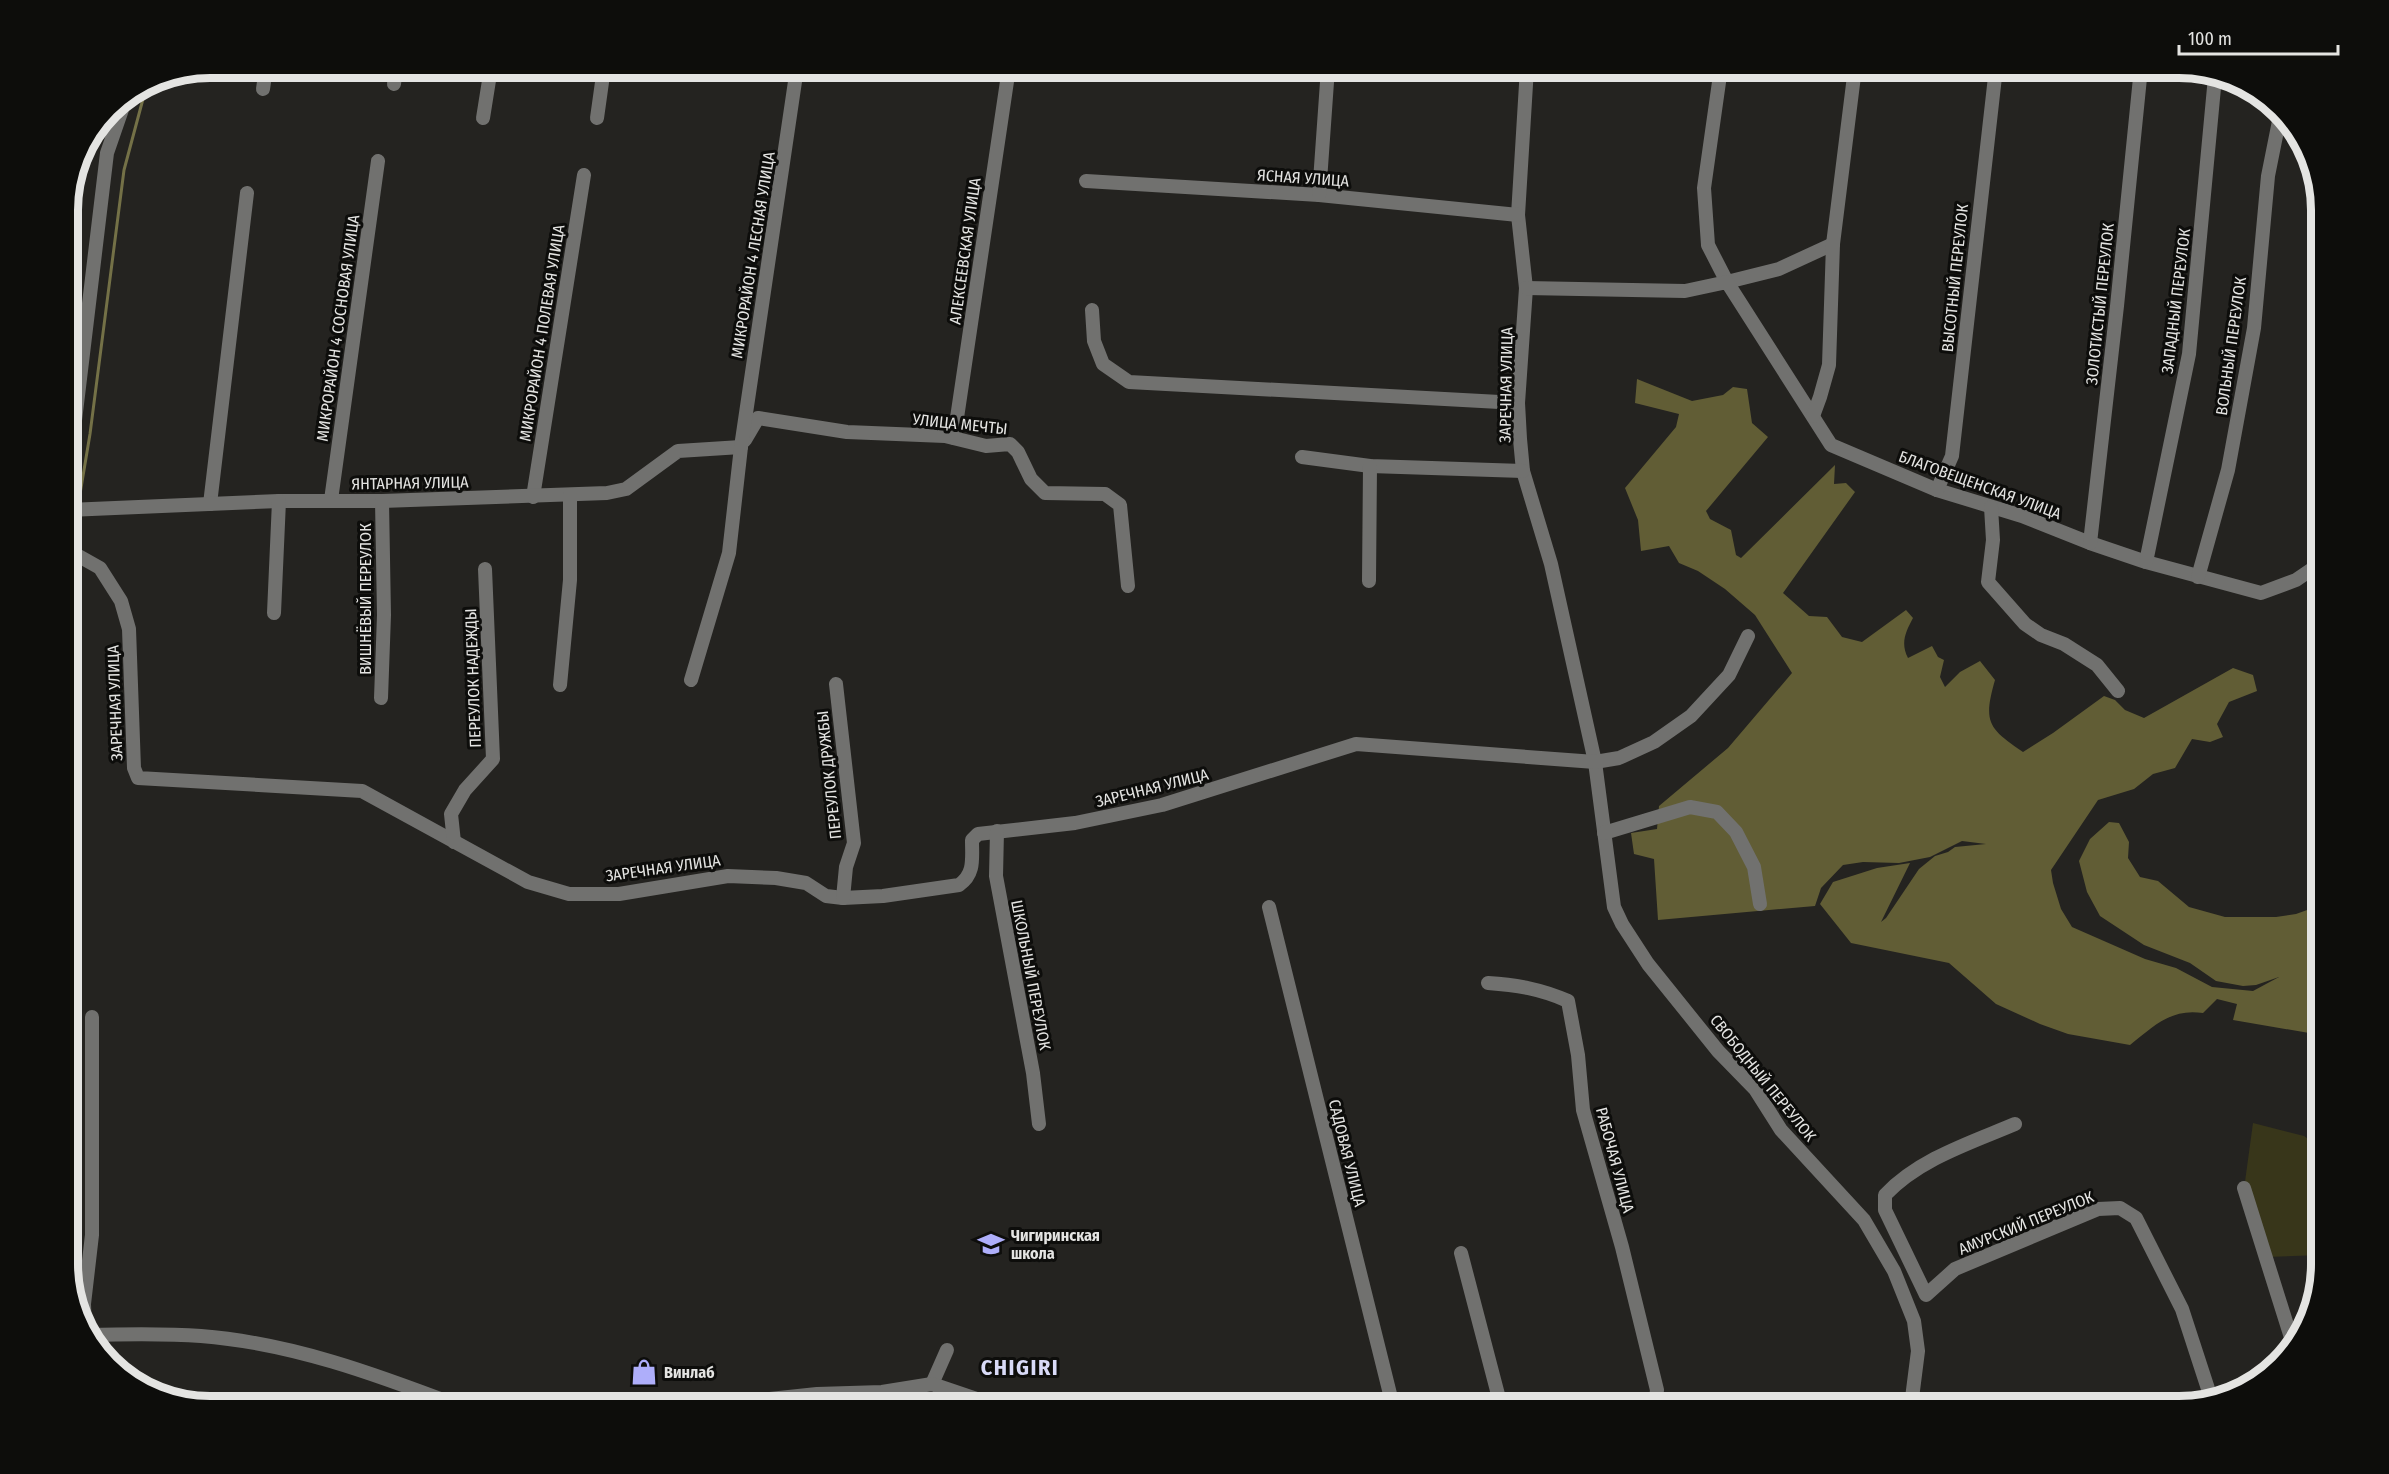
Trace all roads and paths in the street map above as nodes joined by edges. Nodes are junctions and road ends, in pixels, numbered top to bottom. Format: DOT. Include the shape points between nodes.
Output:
graph roads {
  1 [pos="265,78"];
  2 [pos="395,78"];
  3 [pos="489,78"];
  4 [pos="603,78"];
  5 [pos="796,78"];
  6 [pos="1008,78"];
  7 [pos="1328,78"];
  8 [pos="1526,78"];
  9 [pos="1720,78"];
  10 [pos="1854,78"];
  11 [pos="1995,78"];
  12 [pos="2140,78"];
  13 [pos="2214,83"];
  14 [pos="394,84"];
  15 [pos="263,89"];
  16 [pos="121,113"];
  17 [pos="483,118"];
  18 [pos="597,118"];
  19 [pos="2278,124"];
  20 [pos="378,161"];
  21 [pos="584,175"];
  22 [pos="1086,181"];
  23 [pos="247,193"];
  24 [pos="1319,195"];
  25 [pos="1518,215"];
  26 [pos="1833,244"];
  27 [pos="1727,282"];
  28 [pos="1526,288"];
  29 [pos="1092,310"];
  30 [pos="78,395"];
  31 [pos="1518,403"];
  32 [pos="1813,416"];
  33 [pos="954,438"];
  34 [pos="741,447"];
  35 [pos="1302,457"];
  36 [pos="1370,466"];
  37 [pos="1523,471"];
  38 [pos="1937,490"];
  39 [pos="570,495"];
  40 [pos="532,497"];
  41 [pos="331,500"];
  42 [pos="279,501"];
  43 [pos="382,501"];
  44 [pos="210,504"];
  45 [pos="1991,507"];
  46 [pos="78,510"];
  47 [pos="2090,543"];
  48 [pos="78,556"];
  49 [pos="2146,562"];
  50 [pos="485,569"];
  51 [pos="2311,570"];
  52 [pos="2198,577"];
  53 [pos="1369,581"];
  54 [pos="1128,586"];
  55 [pos="274,613"];
  56 [pos="1748,636"];
  57 [pos="691,680"];
  58 [pos="836,684"];
  59 [pos="560,685"];
  60 [pos="2118,690"];
  61 [pos="381,698"];
  62 [pos="1595,762"];
  63 [pos="997,831"];
  64 [pos="1604,833"];
  65 [pos="454,842"];
  66 [pos="843,898"];
  67 [pos="1760,904"];
  68 [pos="1269,907"];
  69 [pos="1488,983"];
  70 [pos="92,1017"];
  71 [pos="1039,1124"];
  72 [pos="2015,1124"];
  73 [pos="2244,1188"];
  74 [pos="1461,1253"];
  75 [pos="84,1303"];
  76 [pos="98,1333"];
  77 [pos="2291,1334"];
  78 [pos="946,1350"];
  79 [pos="932,1384"];
  80 [pos="2209,1393"];
  81 [pos="429,1396"];
  82 [pos="798,1396"];
  83 [pos="830,1396"];
  84 [pos="875,1396"];
  85 [pos="966,1396"];
  86 [pos="1390,1396"];
  87 [pos="1499,1396"];
  88 [pos="1656,1396"];
  89 [pos="1912,1396"];
  1 -- 15 [label="street"];
  2 -- 14 [label="street"];
  3 -- 17 [label="street"];
  4 -- 18 [label="street"];
  5 -- 34 [label="street, МИКРОРАЙОН 4 ЛЕСНАЯ УЛИЦА"];
  6 -- 33 [label="street, АЛЕКСЕЕВСКАЯ УЛИЦА"];
  7 -- 24 [label="street"];
  8 -- 25 [label="street, ЗАРЕЧНАЯ УЛИЦА"];
  9 -- 27 [label="street, БЛАГОВЕЩЕНСКАЯ УЛИЦА" via="1704,188 1708,245"];
  10 -- 26 [label="street"];
  11 -- 38 [label="street, ВЫСОТНЫЙ ПЕРЕУЛОК" via="1952,456"];
  12 -- 47 [label="street, ЗОЛОТИСТЫЙ ПЕРЕУЛОК"];
  13 -- 49 [label="street, ЗАПАДНЫЙ ПЕРЕУЛОК" via="2189,354"];
  16 -- 30 [label="street" via="107,153"];
  19 -- 52 [label="street, ВОЛЬНЫЙ ПЕРЕУЛОК" via="2268,176 2252,340 2228,470"];
  20 -- 41 [label="street, МИКРОРАЙОН 4 СОСНОВАЯ УЛИЦА"];
  21 -- 40 [label="street, МИКРОРАЙОН 4 ПОЛЕВАЯ УЛИЦА"];
  22 -- 24 [label="street, ЯСНАЯ УЛИЦА"];
  23 -- 44 [label="street"];
  24 -- 25 [label="street, ЯСНАЯ УЛИЦА"];
  25 -- 28 [label="street, ЗАРЕЧНАЯ УЛИЦА"];
  26 -- 27 [label="street" via="1779,269"];
  26 -- 32 [label="street" via="1829,365"];
  27 -- 28 [label="street" via="1684,291"];
  27 -- 32 [label="street, БЛАГОВЕЩЕНСКАЯ УЛИЦА"];
  28 -- 31 [label="street, ЗАРЕЧНАЯ УЛИЦА"];
  29 -- 31 [label="street" via="1094,341 1102,364 1128,382"];
  31 -- 37 [label="street, ЗАРЕЧНАЯ УЛИЦА"];
  32 -- 38 [label="street, БЛАГОВЕЩЕНСКАЯ УЛИЦА" via="1831,445"];
  33 -- 34 [label="street, УЛИЦА МЕЧТЫ" via="847,432 758,418"];
  33 -- 54 [label="street, УЛИЦА МЕЧТЫ" via="986,446 1010,444 1031,479 1045,493 1106,494 1120,505"];
  34 -- 39 [label="street, ЯНТАРНАЯ УЛИЦА" via="678,451 627,489"];
  34 -- 57 [label="street, МИКРОРАЙОН 4 ЛЕСНАЯ УЛИЦА" via="729,553"];
  35 -- 36 [label="street"];
  36 -- 37 [label="street"];
  36 -- 53 [label="street"];
  37 -- 62 [label="street, ЗАРЕЧНАЯ УЛИЦА" via="1551,564"];
  38 -- 45 [label="street, БЛАГОВЕЩЕНСКАЯ УЛИЦА"];
  39 -- 40 [label="street, ЯНТАРНАЯ УЛИЦА"];
  39 -- 59 [label="street" via="570,580"];
  40 -- 43 [label="street, ЯНТАРНАЯ УЛИЦА"];
  41 -- 42 [label="street, ЯНТАРНАЯ УЛИЦА"];
  41 -- 43 [label="street, ЯНТАРНАЯ УЛИЦА"];
  42 -- 44 [label="street, ЯНТАРНАЯ УЛИЦА"];
  42 -- 55 [label="street"];
  43 -- 61 [label="street, ВИШНЁВЫЙ ПЕРЕУЛОК"];
  44 -- 46 [label="street, ЯНТАРНАЯ УЛИЦА"];
  45 -- 47 [label="street, БЛАГОВЕЩЕНСКАЯ УЛИЦА"];
  45 -- 60 [label="street" via="1993,540 1988,582 2025,624 2097,665"];
  47 -- 49 [label="street, БЛАГОВЕЩЕНСКАЯ УЛИЦА"];
  48 -- 65 [label="street, ЗАРЕЧНАЯ УЛИЦА" via="100,568 121,601 129,629 134,768 138,778 362,791"];
  49 -- 52 [label="street, БЛАГОВЕЩЕНСКАЯ УЛИЦА"];
  50 -- 65 [label="street, ПЕРЕУЛОК НАДЕЖДЫ" via="493,759 465,790 451,814"];
  51 -- 52 [label="street, БЛАГОВЕЩЕНСКАЯ УЛИЦА" via="2296,580 2260,593"];
  56 -- 62 [label="street, ЗАРЕЧНАЯ УЛИЦА" via="1729,675 1690,716 1654,742 1619,758"];
  58 -- 66 [label="street, ПЕРЕУЛОК ДРУЖБЫ" via="854,843 846,867"];
  62 -- 63 [label="street, ЗАРЕЧНАЯ УЛИЦА" via="1356,744 1162,805 1075,823"];
  62 -- 64 [label="street, СВОБОДНЫЙ ПЕРЕУЛОК"];
  63 -- 66 [label="street, ЗАРЕЧНАЯ УЛИЦА" via="978,834 972,840 969,878 959,885"];
  63 -- 71 [label="street, ШКОЛЬНЫЙ ПЕРЕУЛОК" via="996,876"];
  64 -- 67 [label="street" via="1690,807 1717,812 1736,832 1754,867"];
  64 -- 89 [label="street, СВОБОДНЫЙ ПЕРЕУЛОК" via="1614,907 1622,924 1718,1051 1755,1089 1781,1130 1864,1220 1894,1271 1914,1321 1918,1351"];
  65 -- 66 [label="street, ЗАРЕЧНАЯ УЛИЦА" via="528,882 568,894 619,894 728,876 806,883 826,896"];
  68 -- 86 [label="street, САДОВАЯ УЛИЦА"];
  69 -- 88 [label="street, РАБОЧАЯ УЛИЦА" via="1519,985 1568,1000 1583,1110 1622,1246"];
  70 -- 75 [label="street" via="92,1235"];
  72 -- 80 [label="street, АМУРСКИЙ ПЕРЕУЛОК" via="1935,1158 1900,1180 1885,1196 1885,1210 1926,1295 1955,1269 2098,1209 2120,1208 2136,1218 2182,1309"];
  73 -- 77 [label="street"];
  74 -- 87 [label="street"];
  76 -- 81 [label="street" via="201,1336 285,1349 343,1364"];
  78 -- 79 [label="street"];
  79 -- 84 [label="street"];
  79 -- 85 [label="street"];
  82 -- 83 [label="street"];
}
